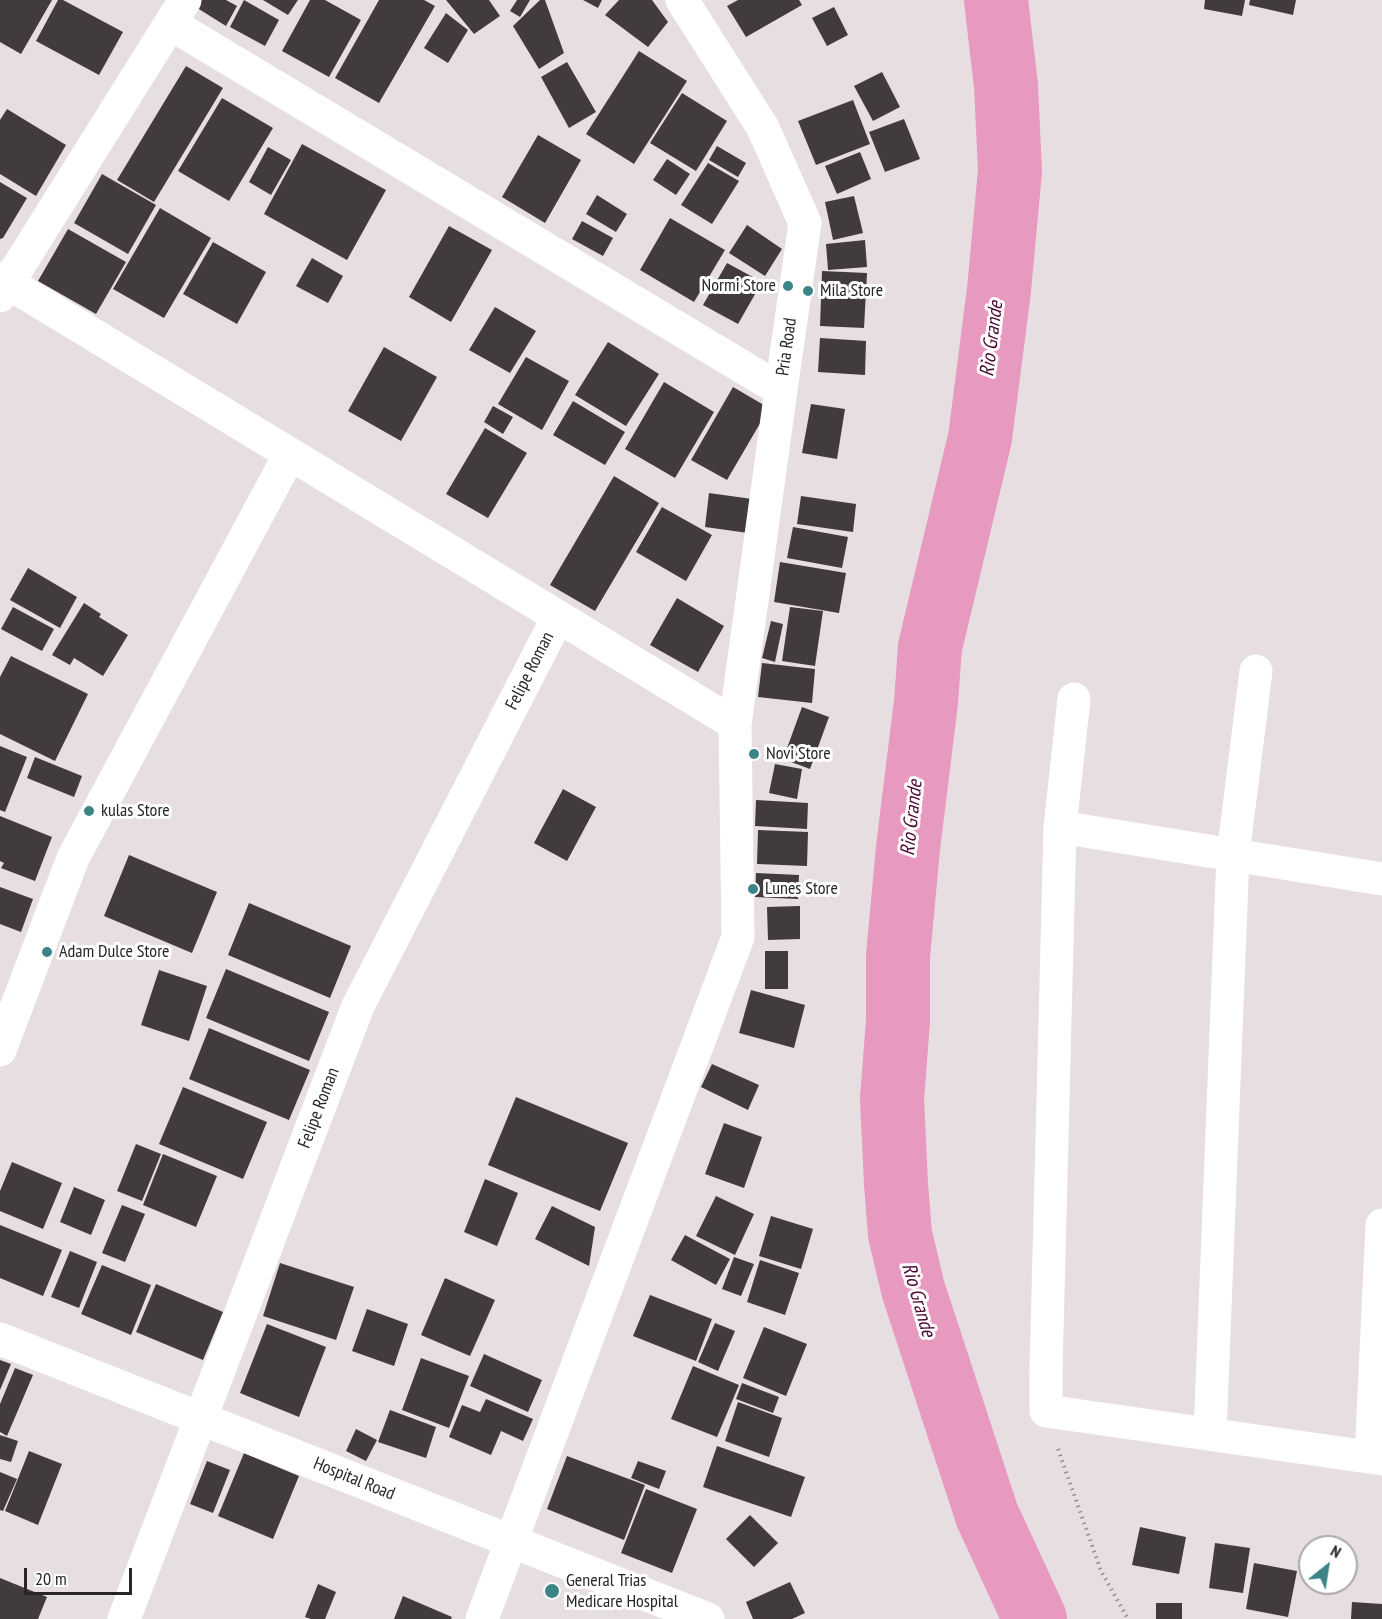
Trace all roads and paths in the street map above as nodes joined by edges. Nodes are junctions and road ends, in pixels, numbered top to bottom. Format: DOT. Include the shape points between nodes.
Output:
graph roads {
  1 [pos="682,0"];
  2 [pos="178,12"];
  3 [pos="2,285"];
  4 [pos="781,390"];
  5 [pos="290,454"];
  6 [pos="558,617"];
  7 [pos="1256,672"];
  8 [pos="1074,699"];
  9 [pos="735,724"];
  10 [pos="1060,827"];
  11 [pos="1233,855"];
  12 [pos="1382,879"];
  13 [pos="0,1050"];
  14 [pos="1382,1225"];
  15 [pos="0,1339"];
  16 [pos="1046,1411"];
  17 [pos="200,1418"];
  18 [pos="1210,1434"];
  19 [pos="1376,1458"];
  20 [pos="511,1541"];
  21 [pos="124,1619"];
  22 [pos="482,1619"];
  23 [pos="708,1619"];
  24 [pos="1128,1619"];
  1 -- 4 [label="street, Pria Road" via="763,128 805,223"];
  2 -- 3 [label="street"];
  2 -- 4 [label="street"];
  3 -- 5 [label="street"];
  4 -- 9 [label="street, Pria Road"];
  5 -- 6 [label="street"];
  5 -- 13 [label="street" via="73,858"];
  6 -- 9 [label="street"];
  6 -- 17 [label="street, Felipe Roman" via="358,1006"];
  7 -- 11 [label="street"];
  8 -- 10 [label="street"];
  9 -- 20 [label="street, Pria Road" via="738,938"];
  10 -- 11 [label="street"];
  10 -- 16 [label="street"];
  11 -- 12 [label="street"];
  11 -- 18 [label="street"];
  14 -- 19 [label="street"];
  15 -- 17 [label="street, Hospital Road"];
  16 -- 18 [label="street"];
  16 -- 24 [label="path" via="1101,1571"];
  17 -- 20 [label="street, Hospital Road"];
  17 -- 21 [label="street, Felipe Roman"];
  18 -- 19 [label="street"];
  20 -- 22 [label="street, Pria Road"];
  20 -- 23 [label="street, Hospital Road"];
}
